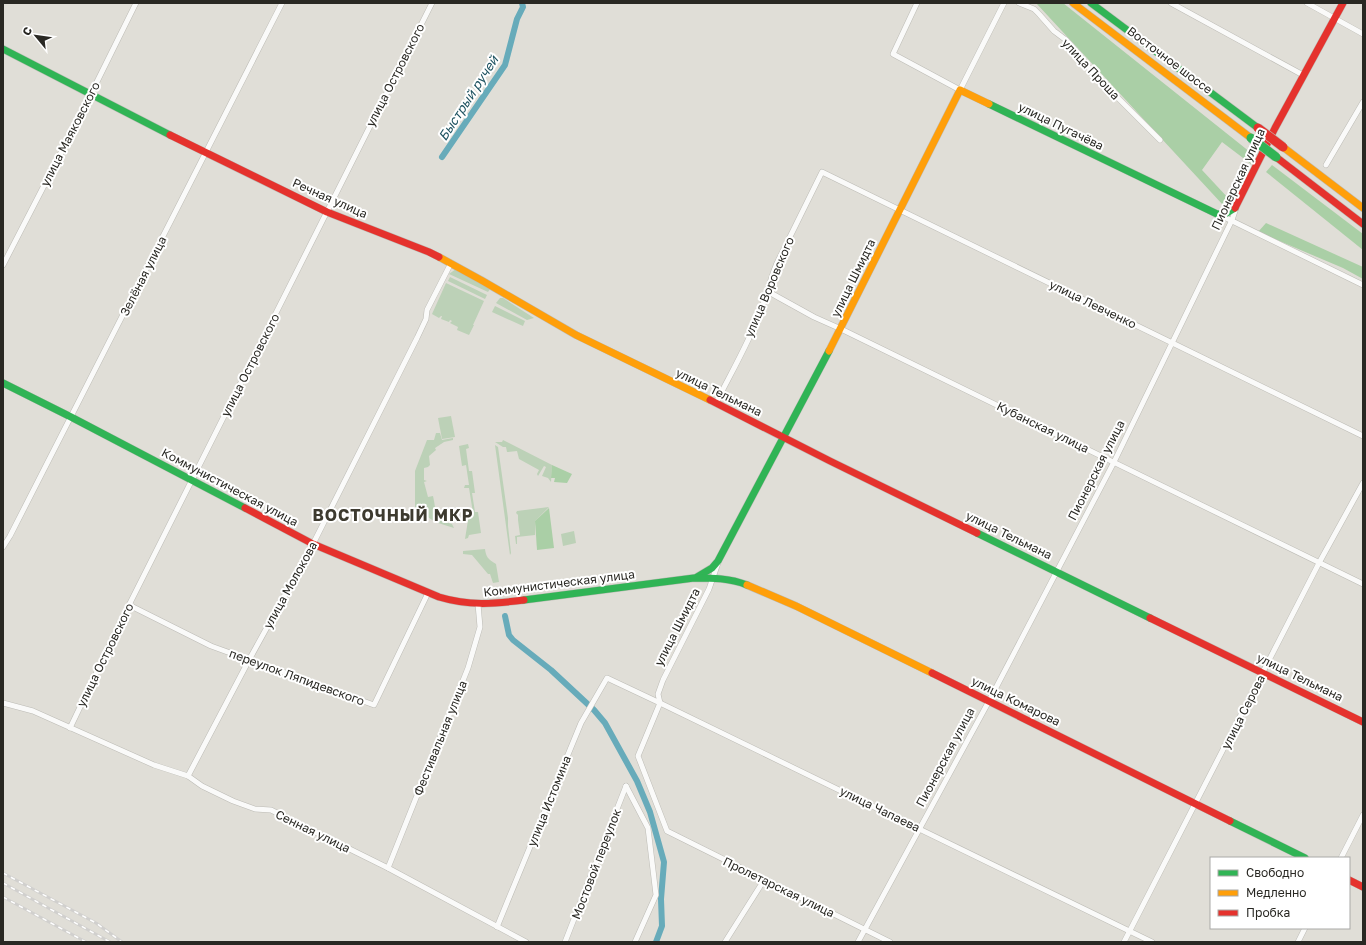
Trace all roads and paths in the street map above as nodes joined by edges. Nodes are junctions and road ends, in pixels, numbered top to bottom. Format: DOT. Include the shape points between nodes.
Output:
graph roads {
  1 [pos="136,3"];
  2 [pos="282,3"];
  3 [pos="432,3"];
  4 [pos="917,3"];
  5 [pos="1004,3"];
  6 [pos="1019,3"];
  7 [pos="1073,3"];
  8 [pos="1091,3"];
  9 [pos="1171,3"];
  10 [pos="1307,3"];
  11 [pos="1343,3"];
  12 [pos="1335,18"];
  13 [pos="1363,34"];
  14 [pos="3,49"];
  15 [pos="1303,75"];
  16 [pos="960,90"];
  17 [pos="90,94"];
  18 [pos="1363,102"];
  19 [pos="1160,140"];
  20 [pos="206,154"];
  21 [pos="1326,165"];
  22 [pos="822,172"];
  23 [pos="1237,207"];
  24 [pos="1363,208"];
  25 [pos="900,210"];
  26 [pos="327,212"];
  27 [pos="1219,215"];
  28 [pos="1232,220"];
  29 [pos="1363,224"];
  30 [pos="450,263"];
  31 [pos="3,265"];
  32 [pos="1363,285"];
  33 [pos="767,291"];
  34 [pos="841,329"];
  35 [pos="1172,343"];
  36 [pos="646,369"];
  37 [pos="3,383"];
  38 [pos="716,403"];
  39 [pos="72,417"];
  40 [pos="1363,436"];
  41 [pos="784,438"];
  42 [pos="1114,462"];
  43 [pos="192,481"];
  44 [pos="1363,483"];
  45 [pos="313,544"];
  46 [pos="3,547"];
  47 [pos="718,561"];
  48 [pos="1319,563"];
  49 [pos="1057,571"];
  50 [pos="694,578"];
  51 [pos="713,578"];
  52 [pos="1363,584"];
  53 [pos="428,593"];
  54 [pos="478,604"];
  55 [pos="129,605"];
  56 [pos="249,660"];
  57 [pos="1264,673"];
  58 [pos="607,678"];
  59 [pos="989,701"];
  60 [pos="3,703"];
  61 [pos="660,703"];
  62 [pos="1363,722"];
  63 [pos="70,728"];
  64 [pos="188,776"];
  65 [pos="1196,803"];
  66 [pos="1363,815"];
  67 [pos="920,829"];
  68 [pos="667,831"];
  69 [pos="1302,857"];
  70 [pos="1342,857"];
  71 [pos="388,868"];
  72 [pos="764,880"];
  73 [pos="1350,880"];
  74 [pos="1363,887"];
  75 [pos="497,927"];
  76 [pos="1304,929"];
  77 [pos="865,930"];
  78 [pos="1129,931"];
  79 [pos="526,942"];
  80 [pos="565,942"];
  81 [pos="635,942"];
  82 [pos="725,942"];
  83 [pos="858,942"];
  84 [pos="890,942"];
  85 [pos="1124,942"];
  86 [pos="1152,942"];
  87 [pos="1298,942"];
  1 -- 17 [label="street, улица Маяковского"];
  2 -- 20 [label="street, Зелёная улица"];
  3 -- 26 [label="street, улица Островского"];
  4 -- 16 [label="street, улица Пугачёва" via="893,54"];
  5 -- 16 [label="street, улица Шмидта"];
  6 -- 19 [label="street, улица Проша" via="1034,9 1066,40 1092,72"];
  7 -- 29 [label="main road, Восточное шоссе, bridge"];
  8 -- 24 [label="main road, Восточное шоссе, bridge"];
  9 -- 15 [label="street"];
  10 -- 12 [label="street"];
  11 -- 12 [label="main road, Пионерская улица"];
  12 -- 13 [label="street"];
  12 -- 15 [label="main road, Пионерская улица"];
  14 -- 17 [label="main road, Речная улица"];
  15 -- 23 [label="main road, Пионерская улица"];
  16 -- 25 [label="main road, улица Шмидта"];
  16 -- 27 [label="main road, улица Пугачёва"];
  17 -- 20 [label="main road, Речная улица"];
  17 -- 31 [label="street, улица Маяковского"];
  18 -- 21 [label="street"];
  20 -- 26 [label="main road, Речная улица"];
  20 -- 39 [label="street, Зелёная улица"];
  22 -- 25 [label="street, улица Левченко"];
  22 -- 33 [label="street, улица Воровского" via="777,263"];
  23 -- 27 [label="main road"];
  23 -- 28 [label="street, Пионерская улица"];
  25 -- 34 [label="main road, улица Шмидта"];
  25 -- 35 [label="street, улица Левченко"];
  26 -- 30 [label="main road, Речная улица" via="408,243"];
  26 -- 43 [label="street, улица Островского"];
  27 -- 28 [label="street, улица Пугачёва"];
  28 -- 32 [label="street, улица Пугачёва"];
  28 -- 35 [label="street, Пионерская улица"];
  30 -- 36 [label="main road, Речная улица" via="567,331"];
  30 -- 45 [label="street, улица Молокова" via="427,310 417,338"];
  33 -- 34 [label="street, Кубанская улица"];
  33 -- 38 [label="street, улица Воровского" via="753,330"];
  34 -- 41 [label="main road, улица Шмидта"];
  34 -- 42 [label="street, Кубанская улица"];
  35 -- 40 [label="street, улица Левченко"];
  35 -- 42 [label="street, Пионерская улица"];
  36 -- 38 [label="main road, улица Тельмана"];
  37 -- 39 [label="main road, Коммунистическая улица"];
  38 -- 41 [label="main road, улица Тельмана"];
  39 -- 43 [label="main road, Коммунистическая улица"];
  39 -- 46 [label="street, Зелёная улица"];
  41 -- 47 [label="main road, улица Шмидта"];
  41 -- 49 [label="main road, улица Тельмана"];
  42 -- 48 [label="street, Кубанская улица"];
  42 -- 49 [label="street, Пионерская улица"];
  43 -- 45 [label="main road, Коммунистическая улица"];
  43 -- 55 [label="street, улица Островского"];
  44 -- 48 [label="street, улица Серова"];
  45 -- 53 [label="main road, Коммунистическая улица"];
  45 -- 56 [label="street, улица Молокова"];
  47 -- 50 [label="main road, улица Шмидта" via="712,568"];
  47 -- 51 [label="street, улица Шмидта"];
  48 -- 52 [label="street, Кубанская улица"];
  48 -- 57 [label="street, улица Серова"];
  49 -- 57 [label="main road, улица Тельмана"];
  49 -- 59 [label="street, Пионерская улица"];
  50 -- 51 [label="main road, Коммунистическая улица"];
  50 -- 54 [label="main road, Коммунистическая улица" via="504,603"];
  51 -- 59 [label="main road, улица Комарова" via="736,581 772,596"];
  51 -- 61 [label="street, улица Шмидта" via="663,680 658,694"];
  53 -- 54 [label="main road, Коммунистическая улица" via="451,601"];
  53 -- 56 [label="street, переулок Ляпидевского" via="374,705"];
  54 -- 71 [label="street, Фестивальная улица" via="480,627 468,668"];
  55 -- 56 [label="street, переулок Ляпидевского" via="211,646"];
  55 -- 63 [label="street, улица Островского"];
  56 -- 64 [label="street, улица Молокова"];
  57 -- 62 [label="main road, улица Тельмана"];
  57 -- 65 [label="street, улица Серова"];
  58 -- 61 [label="street, улица Чапаева"];
  58 -- 75 [label="street, улица Истомина" via="581,722"];
  59 -- 65 [label="main road, улица Комарова"];
  59 -- 67 [label="street, Пионерская улица"];
  60 -- 63 [label="street, Сенная улица" via="34,711"];
  61 -- 67 [label="street, улица Чапаева"];
  61 -- 68 [label="street, улица Шмидта" via="638,756"];
  63 -- 64 [label="street, Сенная улица"];
  64 -- 71 [label="street, Сенная улица" via="233,801 271,810"];
  65 -- 69 [label="main road, улица Комарова"];
  65 -- 78 [label="street, улица Серова"];
  66 -- 70 [label="street"];
  67 -- 77 [label="street, Пионерская улица"];
  67 -- 78 [label="street, улица Чапаева"];
  68 -- 72 [label="street, Пролетарская улица"];
  71 -- 75 [label="street, Сенная улица"];
  72 -- 77 [label="street, Пролетарская улица"];
  72 -- 82 [label="street"];
  73 -- 74 [label="main road"];
  75 -- 79 [label="street, Сенная улица"];
  76 -- 87 [label="street"];
  77 -- 83 [label="street, Пионерская улица"];
  77 -- 84 [label="street, Пролетарская улица"];
  78 -- 85 [label="street, улица Серова"];
  78 -- 86 [label="street, улица Чапаева"];
  80 -- 81 [label="street, Мостовой переулок" via="626,786 648,828 656,895"];
}
